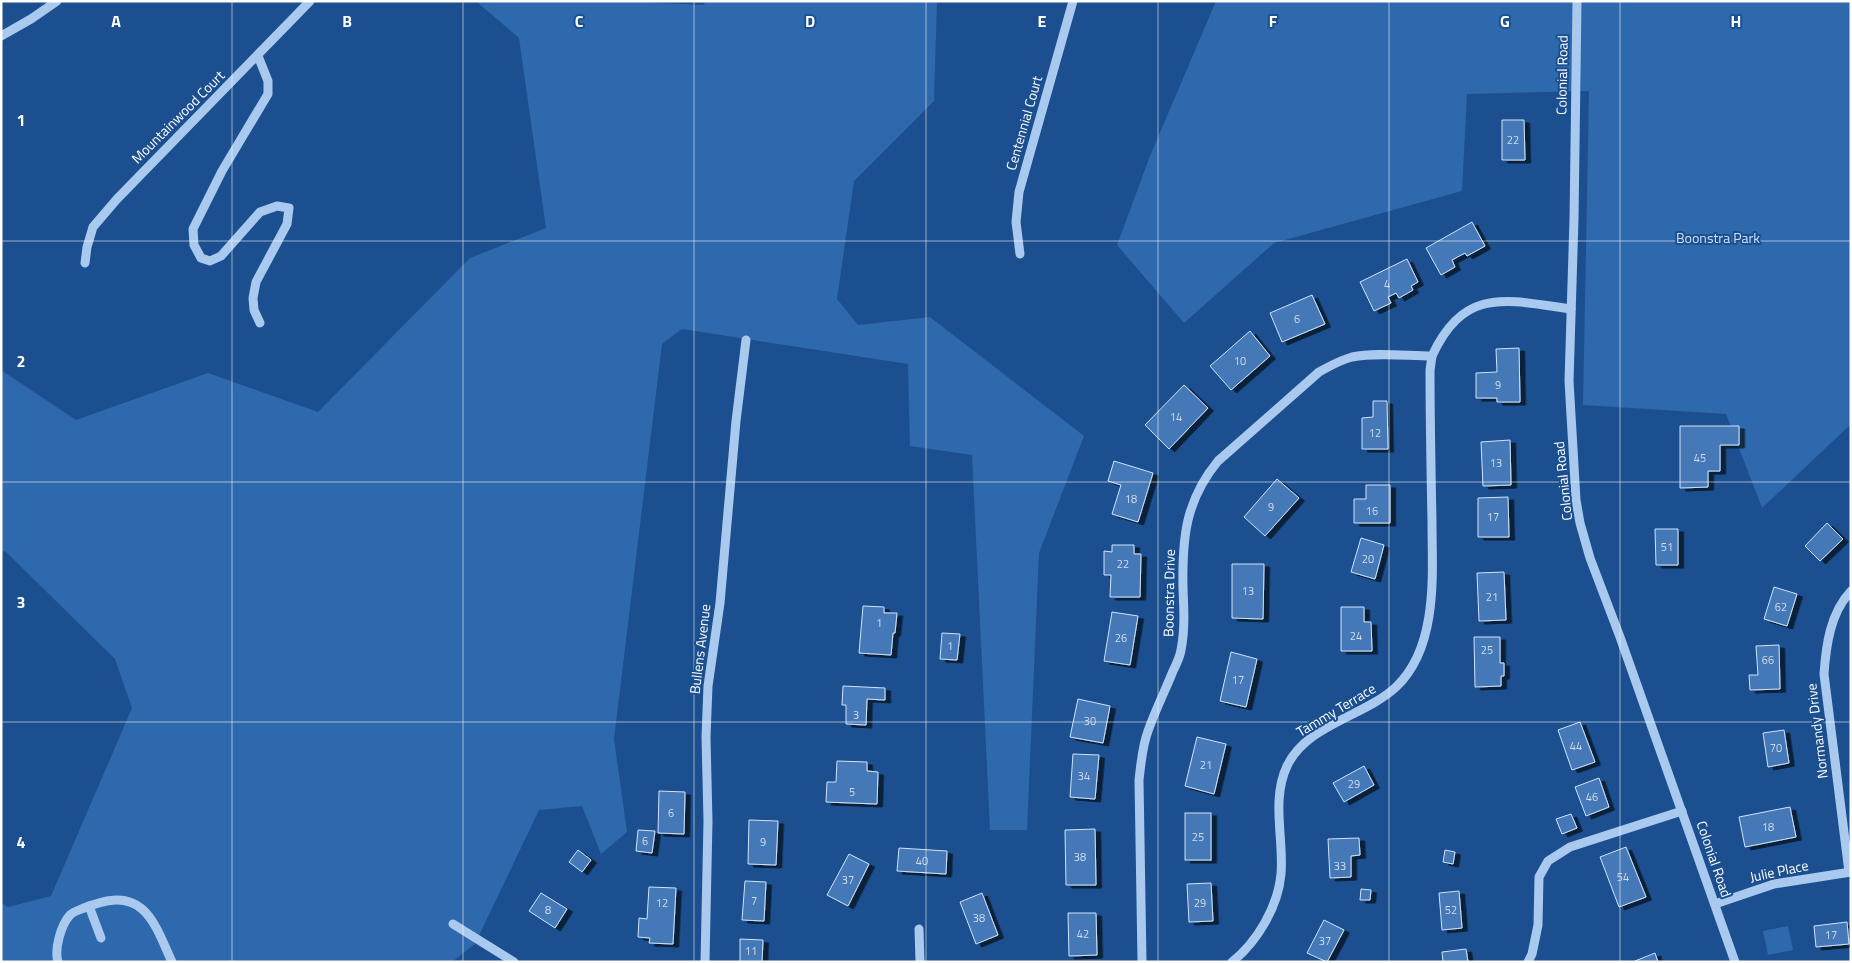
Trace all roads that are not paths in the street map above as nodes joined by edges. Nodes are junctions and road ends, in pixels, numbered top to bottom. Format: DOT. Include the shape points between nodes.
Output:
graph roads {
  1 [pos="57,1"];
  2 [pos="310,1"];
  3 [pos="1073,1"];
  4 [pos="1577,1"];
  5 [pos="1,36"];
  6 [pos="258,56"];
  7 [pos="1020,254"];
  8 [pos="85,263"];
  9 [pos="1571,309"];
  10 [pos="260,323"];
  11 [pos="746,340"];
  12 [pos="1432,356"];
  13 [pos="1851,591"];
  14 [pos="1682,811"];
  15 [pos="1850,872"];
  16 [pos="1715,904"];
  17 [pos="89,906"];
  18 [pos="453,924"];
  19 [pos="919,929"];
  20 [pos="101,938"];
  21 [pos="58,962"];
  22 [pos="172,962"];
  23 [pos="514,962"];
  24 [pos="705,962"];
  25 [pos="920,962"];
  26 [pos="1142,962"];
  27 [pos="1232,962"];
  28 [pos="1528,962"];
  29 [pos="1735,962"];
  1 -- 5 [label="street"];
  2 -- 6 [label="street, Mountainwood Court"];
  3 -- 7 [label="street, Centennial Court" via="1019,192 1016,222"];
  4 -- 9 [label="street, Colonial Road"];
  6 -- 8 [label="street, Mountainwood Court" via="93,227"];
  6 -- 10 [label="street" via="268,81 268,94 222,171 193,228 194,245 200,258 210,261 221,256 260,212 277,206 289,208 287,224 256,282 254,310"];
  9 -- 12 [label="street, Tammy Terrace" via="1515,302 1479,304 1451,323"];
  9 -- 14 [label="street, Colonial Road" via="1569,381 1580,523"];
  11 -- 24 [label="street, Bullens Avenue" via="720,603 708,686"];
  12 -- 26 [label="street, Boonstra Drive" via="1351,357 1335,363 1320,372 1218,460 1196,495 1184,539 1185,629 1181,652 1148,732 1139,780"];
  12 -- 27 [label="street, Tammy Terrace" via="1432,571 1430,615 1425,637 1410,670 1398,686 1384,698 1307,740 1287,766 1279,801 1281,875 1265,922 1253,941"];
  13 -- 15 [label="street, Normandy Drive" via="1837,611 1830,631 1824,674"];
  14 -- 16 [label="street, Colonial Road"];
  14 -- 28 [label="street" via="1570,847 1548,861 1539,877 1538,924"];
  15 -- 16 [label="street, Julie Place" via="1774,884"];
  16 -- 29 [label="street, Colonial Road"];
  17 -- 20 [label="street"];
  17 -- 21 [label="street" via="71,914 64,924 56,956"];
  17 -- 22 [label="street" via="114,899 142,909 158,930"];
  18 -- 23 [label="street"];
  19 -- 25 [label="street"];
}
